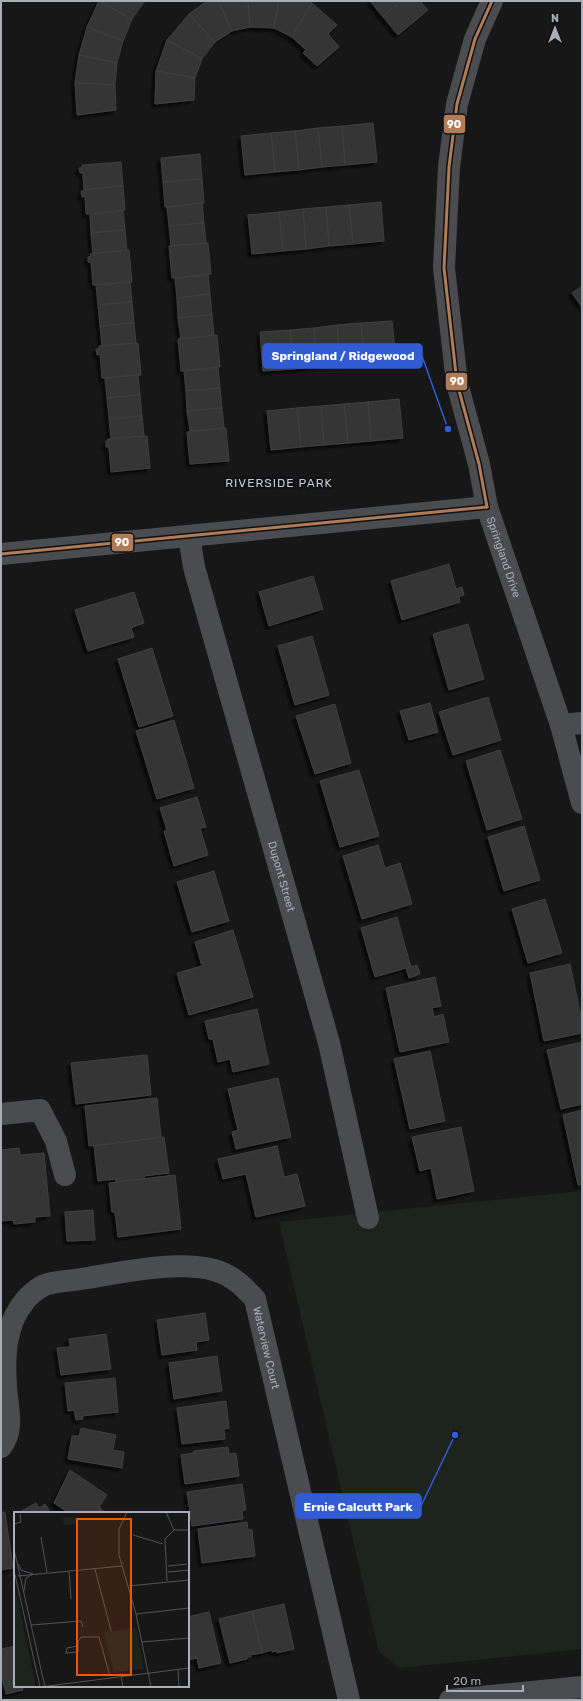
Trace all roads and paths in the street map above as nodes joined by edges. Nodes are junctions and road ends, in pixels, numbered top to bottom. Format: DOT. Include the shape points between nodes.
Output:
graph roads {
  1 [pos="492,1"];
  2 [pos="487,507"];
  3 [pos="189,536"];
  4 [pos="1,554"];
  5 [pos="572,724"];
  6 [pos="582,803"];
  7 [pos="1,1114"];
  8 [pos="65,1175"];
  9 [pos="368,1218"];
  10 [pos="3,1385"];
  11 [pos="1,1447"];
  12 [pos="582,1687"];
  13 [pos="475,1699"];
  14 [pos="349,1700"];
  15 [pos="450,1700"];
  1 -- 2 [label="street, Springland Drive" via="475,39 457,104 449,167 444,268 457,383 479,464"];
  2 -- 3 [label="street"];
  2 -- 5 [label="street, Springland Drive"];
  3 -- 4 [label="street"];
  3 -- 9 [label="street, Dupont Street" via="194,567 329,1043"];
  5 -- 6 [label="street, Springland Drive"];
  7 -- 8 [label="street" via="40,1110 56,1141"];
  10 -- 11 [label="street, Waterview Court" via="10,1428"];
  10 -- 14 [label="street, Waterview Court" via="7,1339 12,1321 24,1301 45,1285 181,1266 214,1270 238,1281 255,1300"];
  12 -- 13 [label="street"];
  13 -- 15 [label="street"];
}
